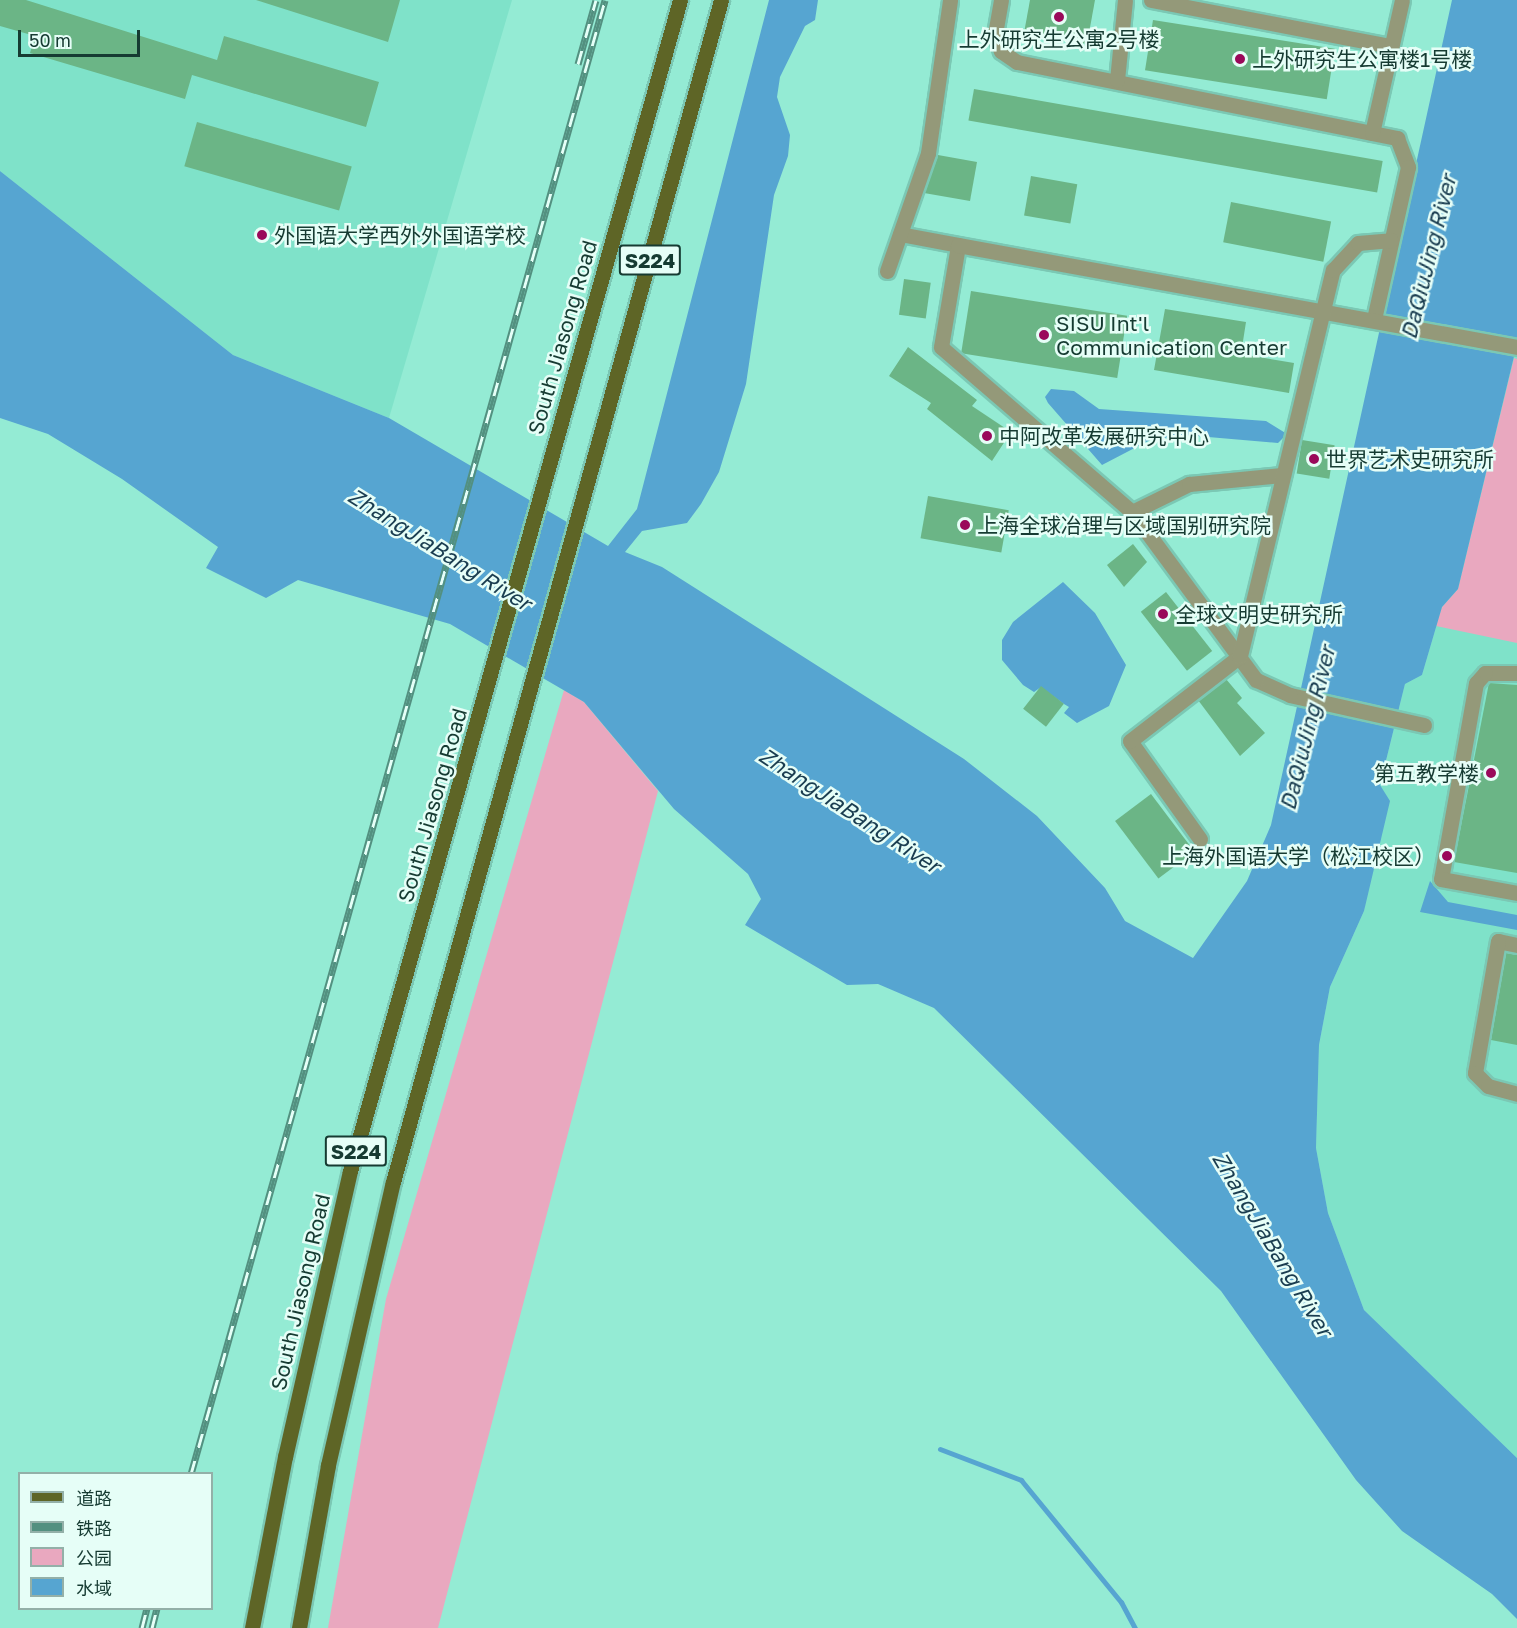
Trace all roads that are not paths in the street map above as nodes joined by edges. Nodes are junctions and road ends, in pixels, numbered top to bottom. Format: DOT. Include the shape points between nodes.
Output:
graph roads {
  1 [pos="680,0"];
  2 [pos="722,0"];
  3 [pos="950,0"];
  4 [pos="1001,0"];
  5 [pos="1125,0"];
  6 [pos="1151,0"];
  7 [pos="1402,0"];
  8 [pos="1391,46"];
  9 [pos="1117,80"];
  10 [pos="1372,133"];
  11 [pos="900,234"];
  12 [pos="1391,240"];
  13 [pos="958,245"];
  14 [pos="887,271"];
  15 [pos="1320,310"];
  16 [pos="1374,319"];
  17 [pos="1517,347"];
  18 [pos="1282,476"];
  19 [pos="1132,512"];
  20 [pos="1240,656"];
  21 [pos="1517,673"];
  22 [pos="1424,725"];
  23 [pos="1200,839"];
  24 [pos="1517,893"];
  25 [pos="1517,945"];
  26 [pos="1517,1094"];
  27 [pos="252,1628"];
  28 [pos="299,1628"];
  1 -- 27 [label="main road, South Jiasong Road / S224" via="350,1171 285,1456"];
  2 -- 28 [label="main road, S224" via="393,1182 328,1465"];
  3 -- 11 [label="street" via="928,153"];
  4 -- 9 [label="street" via="995,34 1001,51 1017,62"];
  5 -- 9 [label="street"];
  6 -- 8 [label="street"];
  7 -- 8 [label="street"];
  8 -- 10 [label="street"];
  9 -- 10 [label="street"];
  10 -- 12 [label="street" via="1397,138 1408,167"];
  11 -- 13 [label="street"];
  11 -- 14 [label="street"];
  12 -- 15 [label="street" via="1358,243 1334,270"];
  12 -- 16 [label="street"];
  13 -- 15 [label="street"];
  13 -- 19 [label="street" via="941,347"];
  15 -- 16 [label="street"];
  15 -- 18 [label="street"];
  16 -- 17 [label="street"];
  18 -- 19 [label="street" via="1189,483"];
  18 -- 20 [label="street"];
  19 -- 20 [label="street"];
  20 -- 22 [label="street" via="1256,680 1290,695"];
  20 -- 23 [label="street" via="1130,741"];
  21 -- 24 [label="street" via="1485,673 1476,683 1442,879"];
  25 -- 26 [label="street" via="1498,942 1475,1073 1488,1086"];
}
